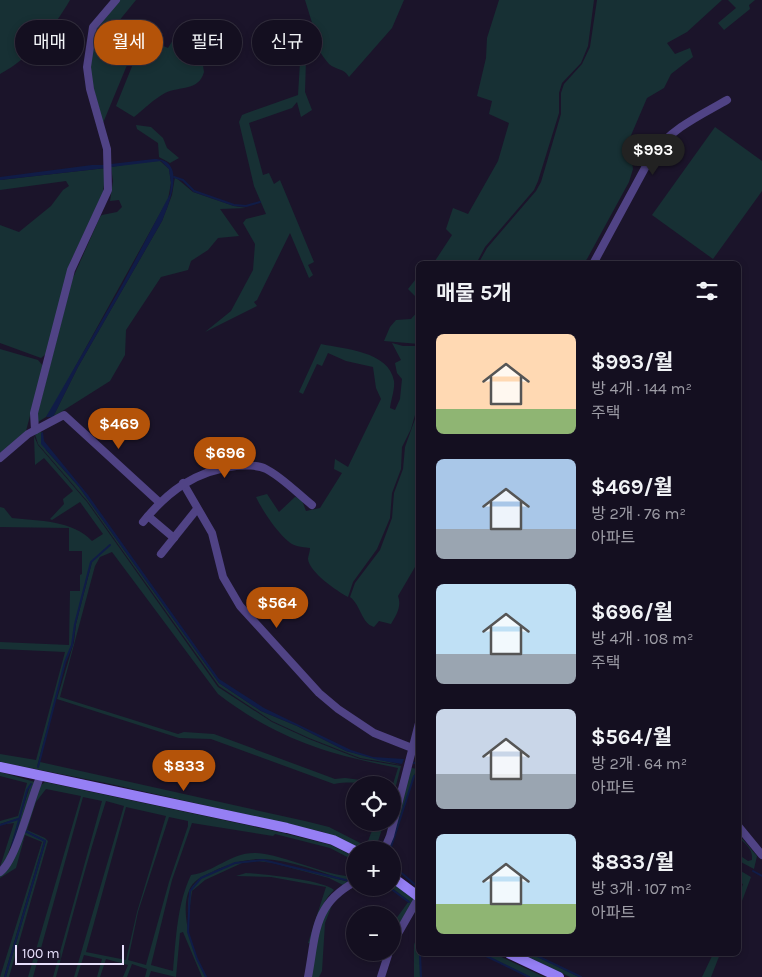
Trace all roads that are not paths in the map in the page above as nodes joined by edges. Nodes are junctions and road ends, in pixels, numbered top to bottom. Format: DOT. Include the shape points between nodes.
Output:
graph roads {
  1 [pos="116,0"];
  2 [pos="727,100"];
  3 [pos="594,261"];
  4 [pos="34,430"];
  5 [pos="0,458"];
  6 [pos="183,483"];
  7 [pos="159,502"];
  8 [pos="312,505"];
  9 [pos="197,509"];
  10 [pos="174,538"];
  11 [pos="161,554"];
  12 [pos="414,745"];
  13 [pos="0,767"];
  14 [pos="41,775"];
  15 [pos="741,829"];
  16 [pos="388,841"];
  17 [pos="346,846"];
  18 [pos="762,855"];
  19 [pos="0,872"];
  20 [pos="401,884"];
  21 [pos="346,887"];
  22 [pos="416,895"];
  23 [pos="416,902"];
  24 [pos="401,928"];
  25 [pos="514,956"];
  26 [pos="385,961"];
  27 [pos="308,977"];
  28 [pos="381,977"];
  29 [pos="559,977"];
  1 -- 4 [label="street" via="93,27 86,66 107,148 108,190 71,270 34,413"];
  2 -- 3 [label="street" via="673,131 662,142"];
  4 -- 5 [label="street"];
  4 -- 7 [label="street" via="64,415"];
  6 -- 7 [label="street"];
  6 -- 8 [label="street" via="222,468 244,465 266,468"];
  6 -- 9 [label="street"];
  7 -- 10 [label="street" via="145,519"];
  9 -- 10 [label="street"];
  9 -- 12 [label="street" via="212,533 227,587 302,675 338,709 374,733"];
  10 -- 11 [label="street"];
  12 -- 16 [label="street"];
  13 -- 14 [label="main road"];
  14 -- 17 [label="main road" via="287,828"];
  14 -- 19 [label="street" via="12,858"];
  15 -- 18 [label="street"];
  20 -- 22 [label="main road"];
  21 -- 27 [label="street" via="332,896 324,908 317,927"];
  23 -- 24 [label="street"];
  25 -- 29 [label="main road"];
  26 -- 28 [label="street"];
}
